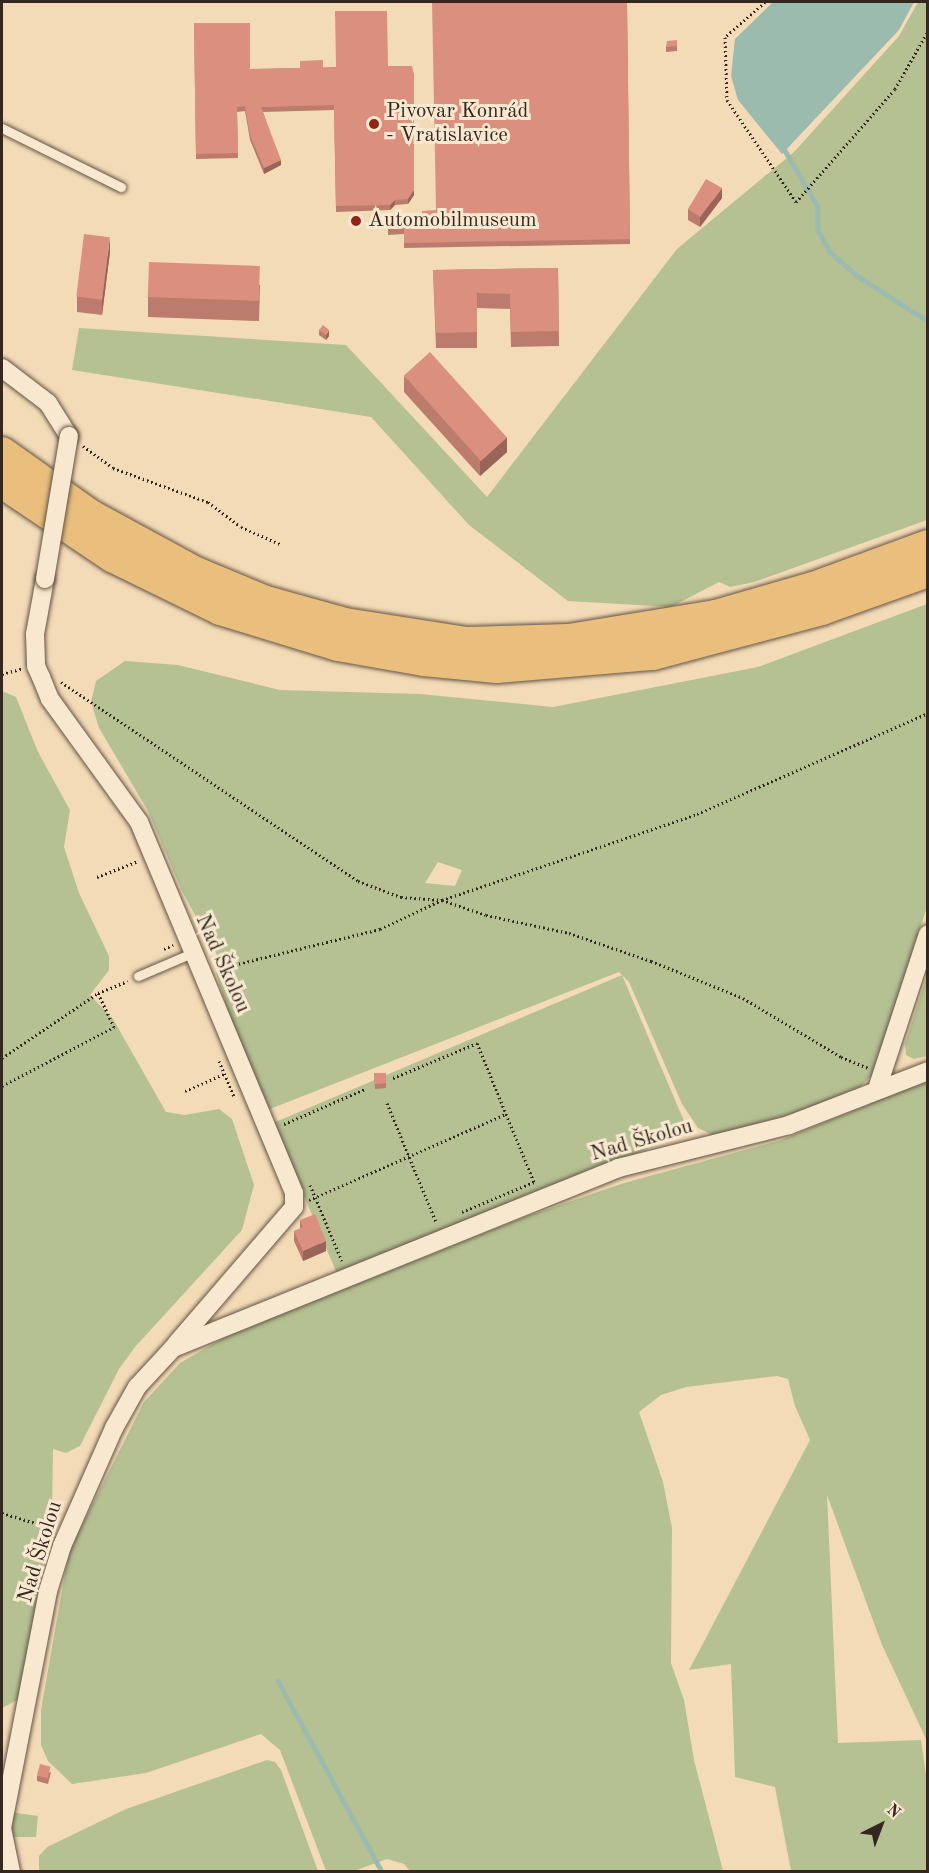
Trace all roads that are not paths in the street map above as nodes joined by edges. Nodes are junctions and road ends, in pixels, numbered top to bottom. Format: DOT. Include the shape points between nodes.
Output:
graph roads {
  1 [pos="2,128"];
  2 [pos="121,187"];
  3 [pos="2,368"];
  4 [pos="2,452"];
  5 [pos="2,483"];
  6 [pos="29,489"];
  7 [pos="87,528"];
  8 [pos="927,545"];
  9 [pos="927,572"];
  10 [pos="927,934"];
  11 [pos="185,956"];
  12 [pos="138,976"];
  13 [pos="927,1071"];
  14 [pos="880,1082"];
  15 [pos="173,1348"];
  16 [pos="2,1829"];
  17 [pos="11,1872"];
  1 -- 2 [label="lane"];
  3 -- 11 [label="street, Nad Školou, bridge" via="48,403 69,435 35,634 36,666 50,699 139,822"];
  4 -- 6 [label="highway"];
  5 -- 6 [label="highway"];
  6 -- 7 [label="highway"];
  7 -- 8 [label="highway" via="266,601 345,623 467,642 569,639 716,615 813,587"];
  7 -- 9 [label="highway" via="149,578 270,628 338,646 424,661 497,668 653,655 812,613"];
  10 -- 14 [label="street"];
  11 -- 12 [label="lane"];
  11 -- 15 [label="street, Nad Školou" via="201,973 288,1176 294,1207"];
  13 -- 14 [label="street, Nad Školou"];
  14 -- 15 [label="street, Nad Školou" via="789,1125 618,1168"];
  15 -- 16 [label="street, Nad Školou" via="137,1387 114,1428 62,1546 48,1591"];
  16 -- 17 [label="street"];
}
